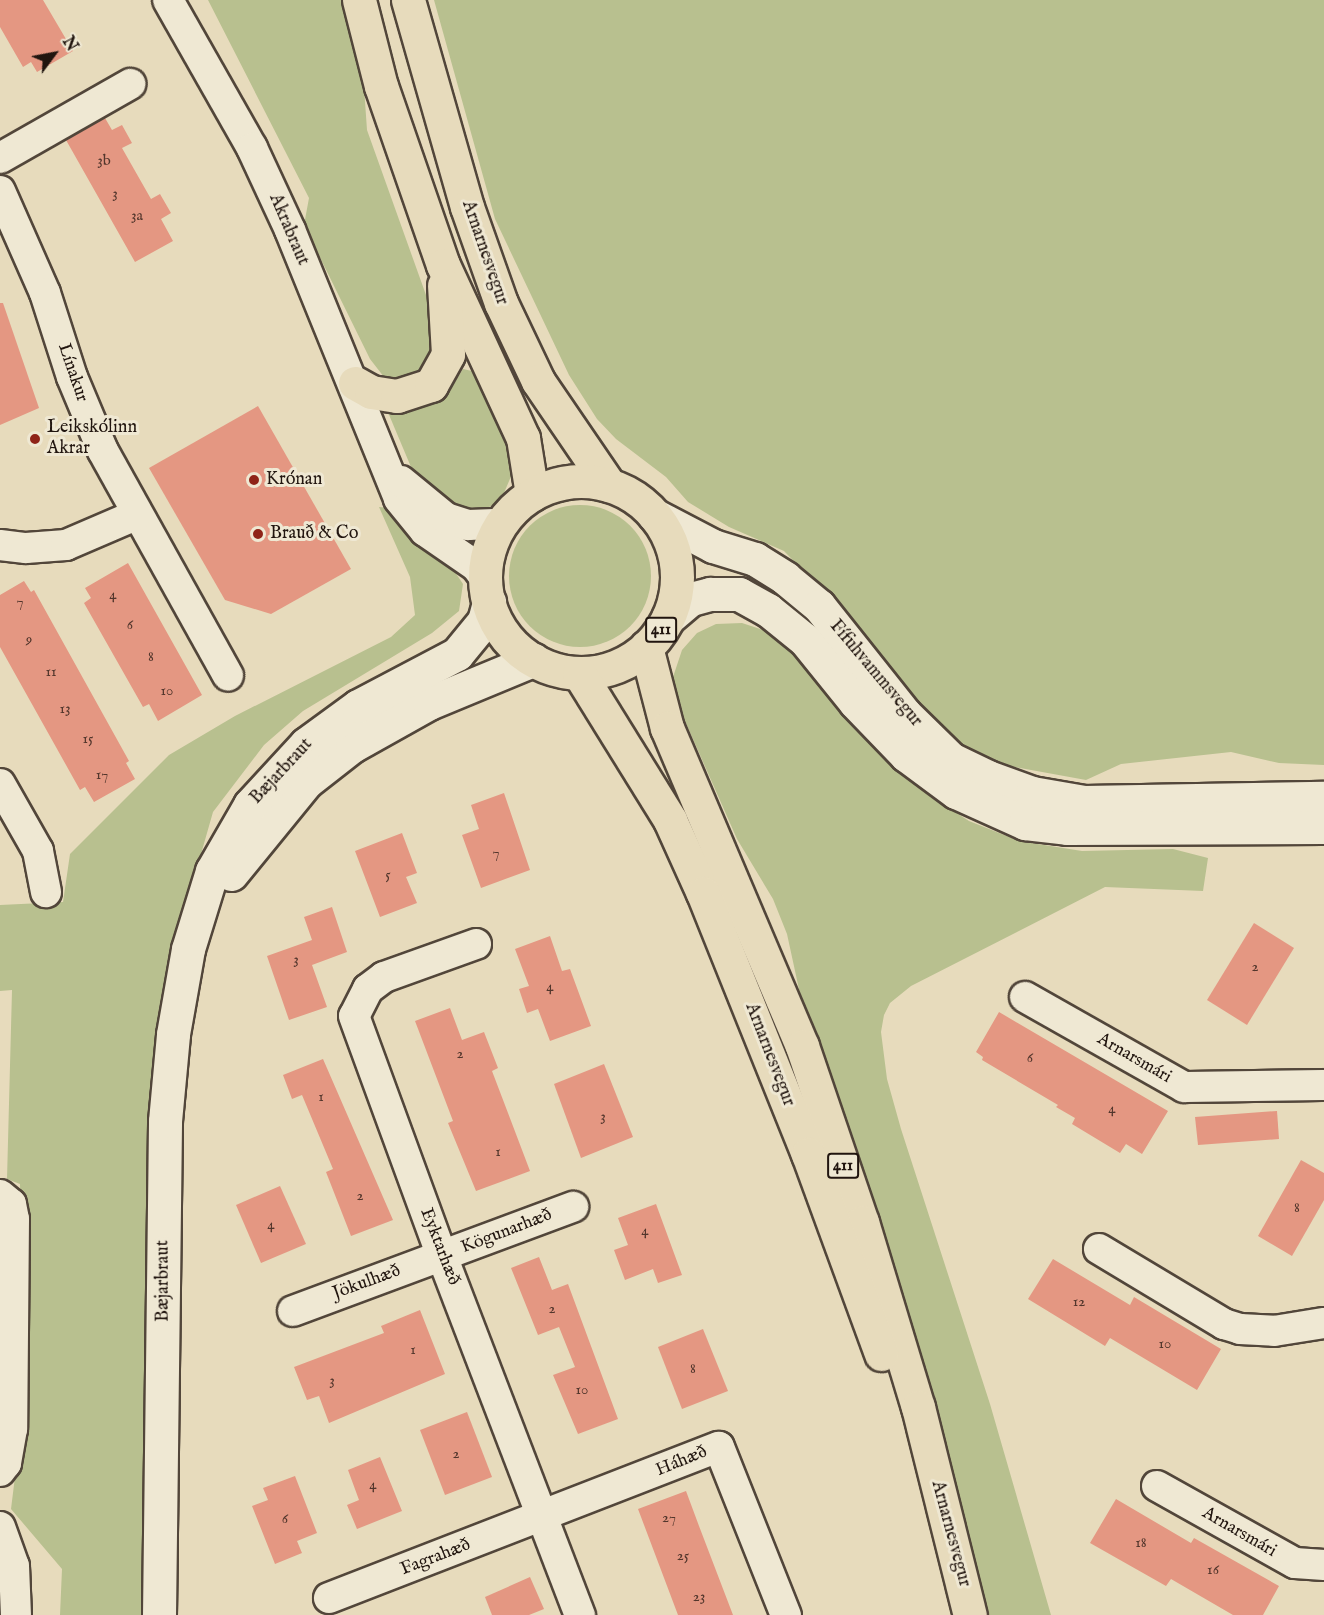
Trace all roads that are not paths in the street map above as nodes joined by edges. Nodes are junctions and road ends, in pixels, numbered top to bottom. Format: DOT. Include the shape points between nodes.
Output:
graph roads {
  1 [pos="168,0"];
  2 [pos="359,0"];
  3 [pos="408,0"];
  4 [pos="130,84"];
  5 [pos="0,158"];
  6 [pos="0,190"];
  7 [pos="443,265"];
  8 [pos="355,383"];
  9 [pos="387,469"];
  10 [pos="609,485"];
  11 [pos="532,494"];
  12 [pos="136,515"];
  13 [pos="654,515"];
  14 [pos="501,524"];
  15 [pos="0,545"];
  16 [pos="487,590"];
  17 [pos="668,618"];
  18 [pos="646,647"];
  19 [pos="533,660"];
  20 [pos="579,673"];
  21 [pos="228,676"];
  22 [pos="0,784"];
  23 [pos="1324,798"];
  24 [pos="1324,827"];
  25 [pos="46,892"];
  26 [pos="476,944"];
  27 [pos="188,949"];
  28 [pos="1025,997"];
  29 [pos="1324,1086"];
  30 [pos="0,1195"];
  31 [pos="573,1207"];
  32 [pos="1099,1249"];
  33 [pos="442,1256"];
  34 [pos="293,1311"];
  35 [pos="1324,1323"];
  36 [pos="7,1325"];
  37 [pos="927,1453"];
  38 [pos="0,1471"];
  39 [pos="1157,1486"];
  40 [pos="543,1518"];
  41 [pos="0,1527"];
  42 [pos="1324,1565"];
  43 [pos="330,1598"];
  44 [pos="16,1615"];
  45 [pos="159,1615"];
  46 [pos="580,1615"];
  47 [pos="786,1615"];
  48 [pos="970,1615"];
  1 -- 8 [label="street, Akrabraut" via="252,148"];
  2 -- 7 [label="main road, Arnarnesvegur" via="381,86"];
  3 -- 10 [label="main road, Arnarnesvegur" via="467,207 501,303 538,381"];
  4 -- 5 [label="street"];
  6 -- 12 [label="street, Línakur" via="45,293 86,413"];
  7 -- 8 [label="main road" via="448,354 437,379 415,393 397,396 371,392"];
  7 -- 11 [label="main road, Arnarnesvegur" via="523,438"];
  8 -- 9 [label="street, Akrabraut"];
  9 -- 14 [label="street, Akrabraut" via="446,518 468,525"];
  9 -- 16 [label="street, Akrabraut" via="410,515 425,531 476,566"];
  10 -- 11 [label="main road, 411" via="583,480 556,484"];
  10 -- 13 [label="main road, 411" via="634,496"];
  11 -- 14 [label="main road, 411"];
  12 -- 15 [label="street" via="66,545"];
  12 -- 21 [label="street, Línakur"];
  13 -- 17 [label="main road, 411" via="669,538 676,564 676,592"];
  13 -- 23 [label="street, Fífuhvammsvegur" via="713,546 754,559 785,578 819,606 905,714 951,759 988,777 1032,793 1084,802"];
  14 -- 16 [label="main road, 411" via="489,549"];
  16 -- 19 [label="main road, 411" via="503,632"];
  16 -- 27 [label="street, Bæjarbraut" via="484,621 457,654 358,706 318,735 250,805 212,871"];
  17 -- 18 [label="main road, 411"];
  17 -- 24 [label="street, Fífuhvammsvegur" via="691,599 710,594 739,594 768,610 805,640 906,755 956,792 1025,823 1067,828"];
  18 -- 20 [label="main road, 411" via="615,667"];
  18 -- 37 [label="main road, Arnarnesvegur / 411" via="666,728 802,1046 900,1345"];
  19 -- 20 [label="main road, 411"];
  19 -- 27 [label="street, Bæjarbraut" via="429,704 327,763 255,841 225,883"];
  20 -- 37 [label="main road, Arnarnesvegur / 411" via="670,820 704,893 882,1355"];
  22 -- 25 [label="street" via="38,851"];
  26 -- 33 [label="street, Eyktarhæð" via="384,977 368,988 354,1016"];
  27 -- 45 [label="street, Bæjarbraut" via="173,1034 165,1121"];
  28 -- 29 [label="street, Arnarsmári" via="1184,1087"];
  30 -- 36 [label="street" via="14,1211"];
  31 -- 33 [label="street, Kögunarhæð"];
  32 -- 35 [label="street" via="1239,1329 1274,1331"];
  33 -- 34 [label="street, Jökulhæð"];
  33 -- 40 [label="street, Eyktarhæð"];
  36 -- 38 [label="street" via="12,1429 6,1463"];
  37 -- 48 [label="main road, Arnarnesvegur / 411"];
  39 -- 42 [label="street, Arnarsmári" via="1295,1563"];
  40 -- 43 [label="street, Fagrahæð"];
  40 -- 46 [label="street, Eyktarhæð"];
  40 -- 47 [label="street, Háhæð" via="719,1447"];
  41 -- 44 [label="street" via="14,1566"];
}
